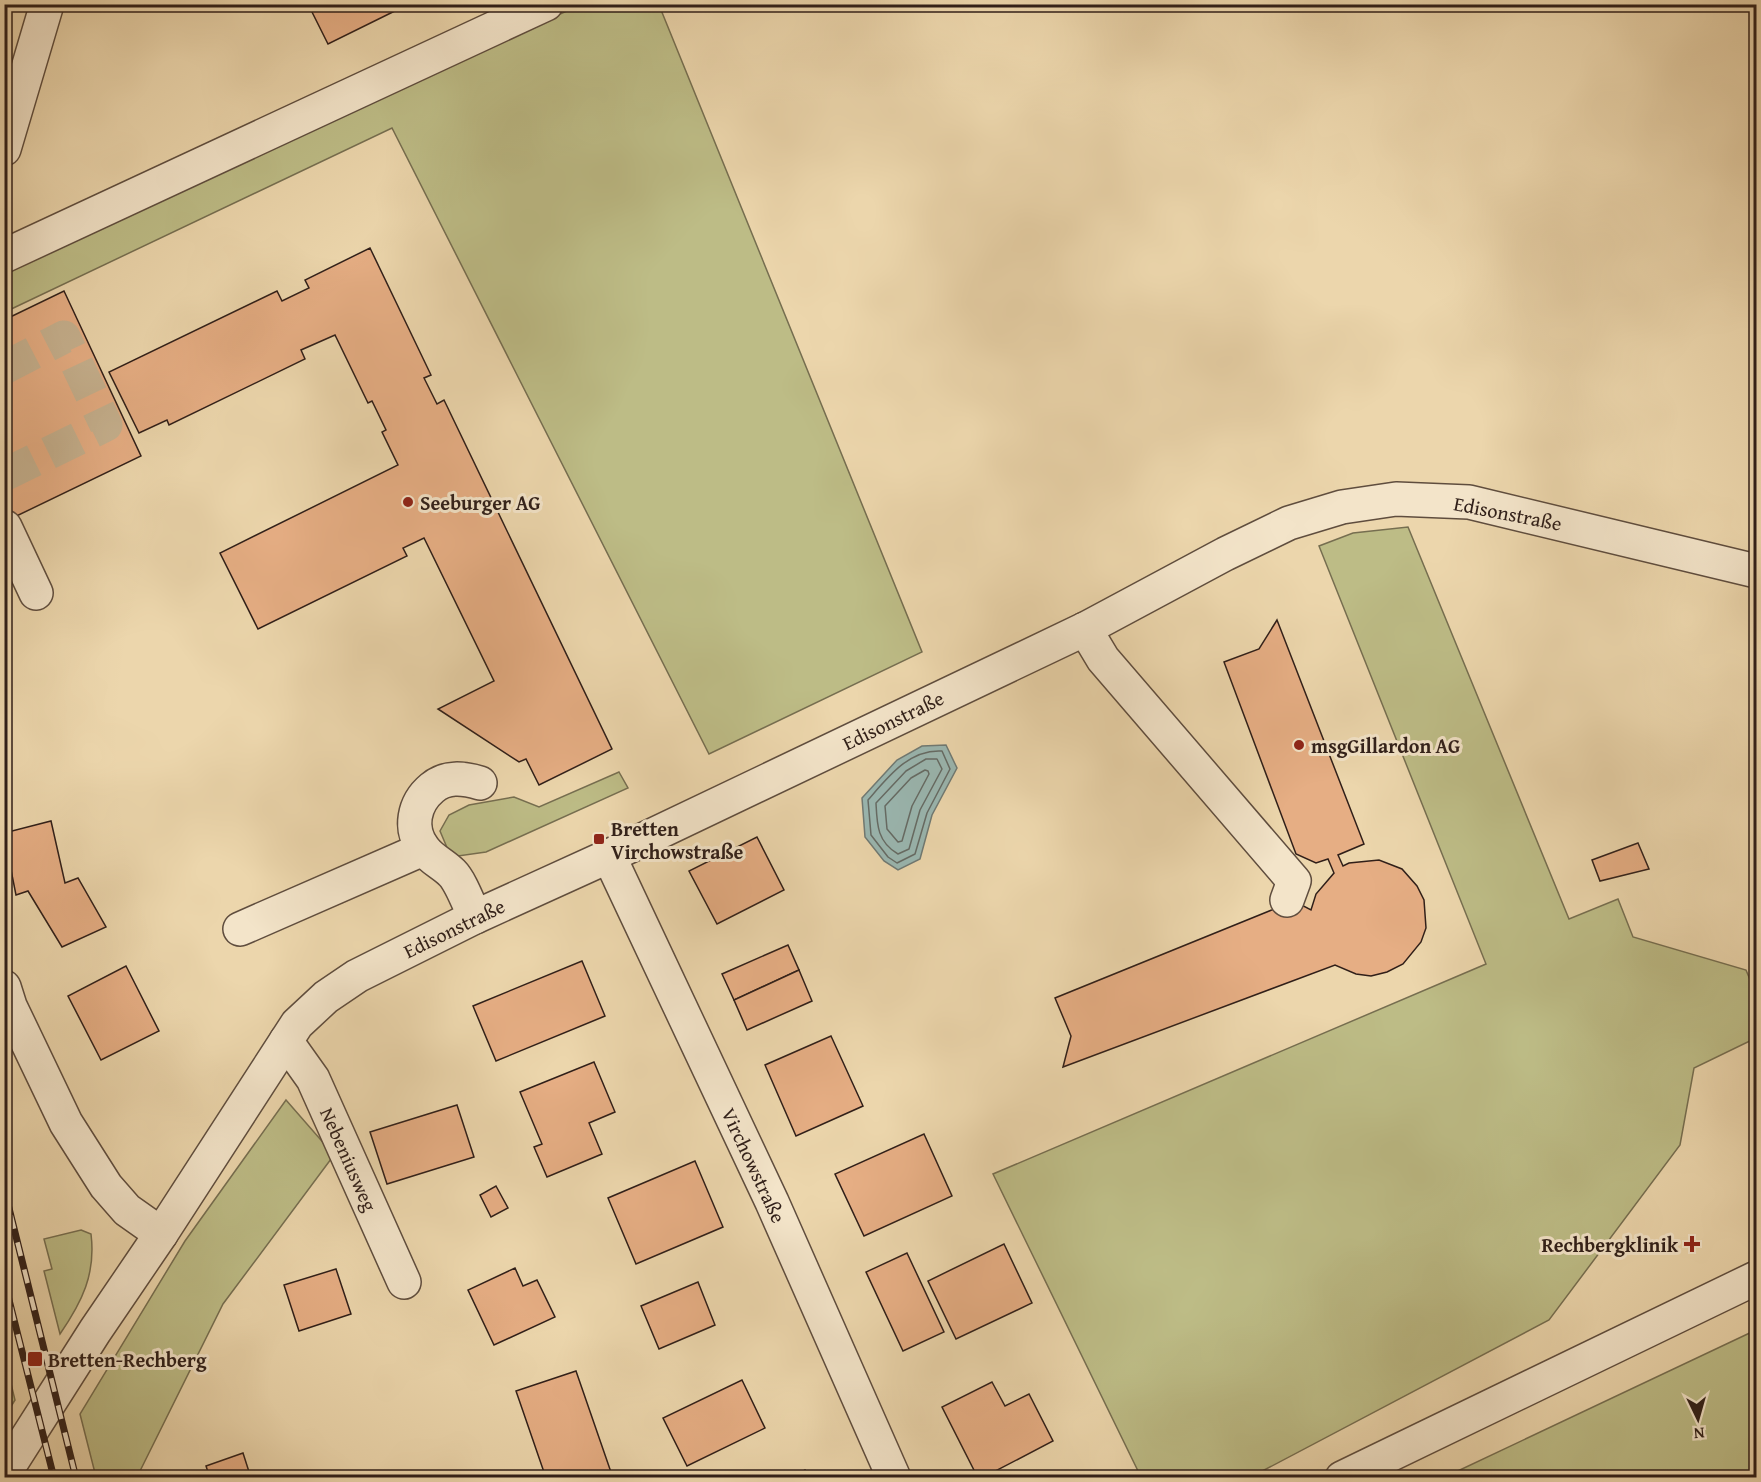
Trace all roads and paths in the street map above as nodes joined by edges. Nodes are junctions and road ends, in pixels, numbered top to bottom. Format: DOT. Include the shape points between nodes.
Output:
graph roads {
  1 [pos="47,4"];
  2 [pos="546,4"];
  3 [pos="4,149"];
  4 [pos="4,256"];
  5 [pos="5,527"];
  6 [pos="1756,571"];
  7 [pos="36,593"];
  8 [pos="1085,629"];
  9 [pos="480,783"];
  10 [pos="423,849"];
  11 [pos="609,856"];
  12 [pos="1287,900"];
  13 [pos="475,917"];
  14 [pos="240,929"];
  15 [pos="4,987"];
  16 [pos="286,1041"];
  17 [pos="161,1234"];
  18 [pos="1756,1278"];
  19 [pos="404,1282"];
  20 [pos="4,1474"];
  21 [pos="894,1478"];
  22 [pos="1342,1478"];
  1 -- 3 [label="street"];
  2 -- 4 [label="street"];
  5 -- 7 [label="street"];
  6 -- 8 [label="street, Edisonstraße" via="1469,502 1396,499 1342,507 1289,523"];
  8 -- 11 [label="street, Edisonstraße"];
  8 -- 12 [label="street" via="1104,659 1293,881"];
  9 -- 10 [label="street" via="450,779 424,794 415,823"];
  10 -- 13 [label="street" via="453,874"];
  10 -- 14 [label="street"];
  11 -- 13 [label="street, Edisonstraße"];
  11 -- 21 [label="street, Virchowstraße" via="772,1202"];
  13 -- 16 [label="street, Edisonstraße" via="334,991 297,1024"];
  15 -- 17 [label="street" via="66,1124 106,1186 127,1210"];
  16 -- 17 [label="street, Edisonstraße"];
  16 -- 19 [label="street, Nebeniusweg" via="313,1079"];
  17 -- 20 [label="street, Edisonstraße"];
  18 -- 22 [label="street"];
}
